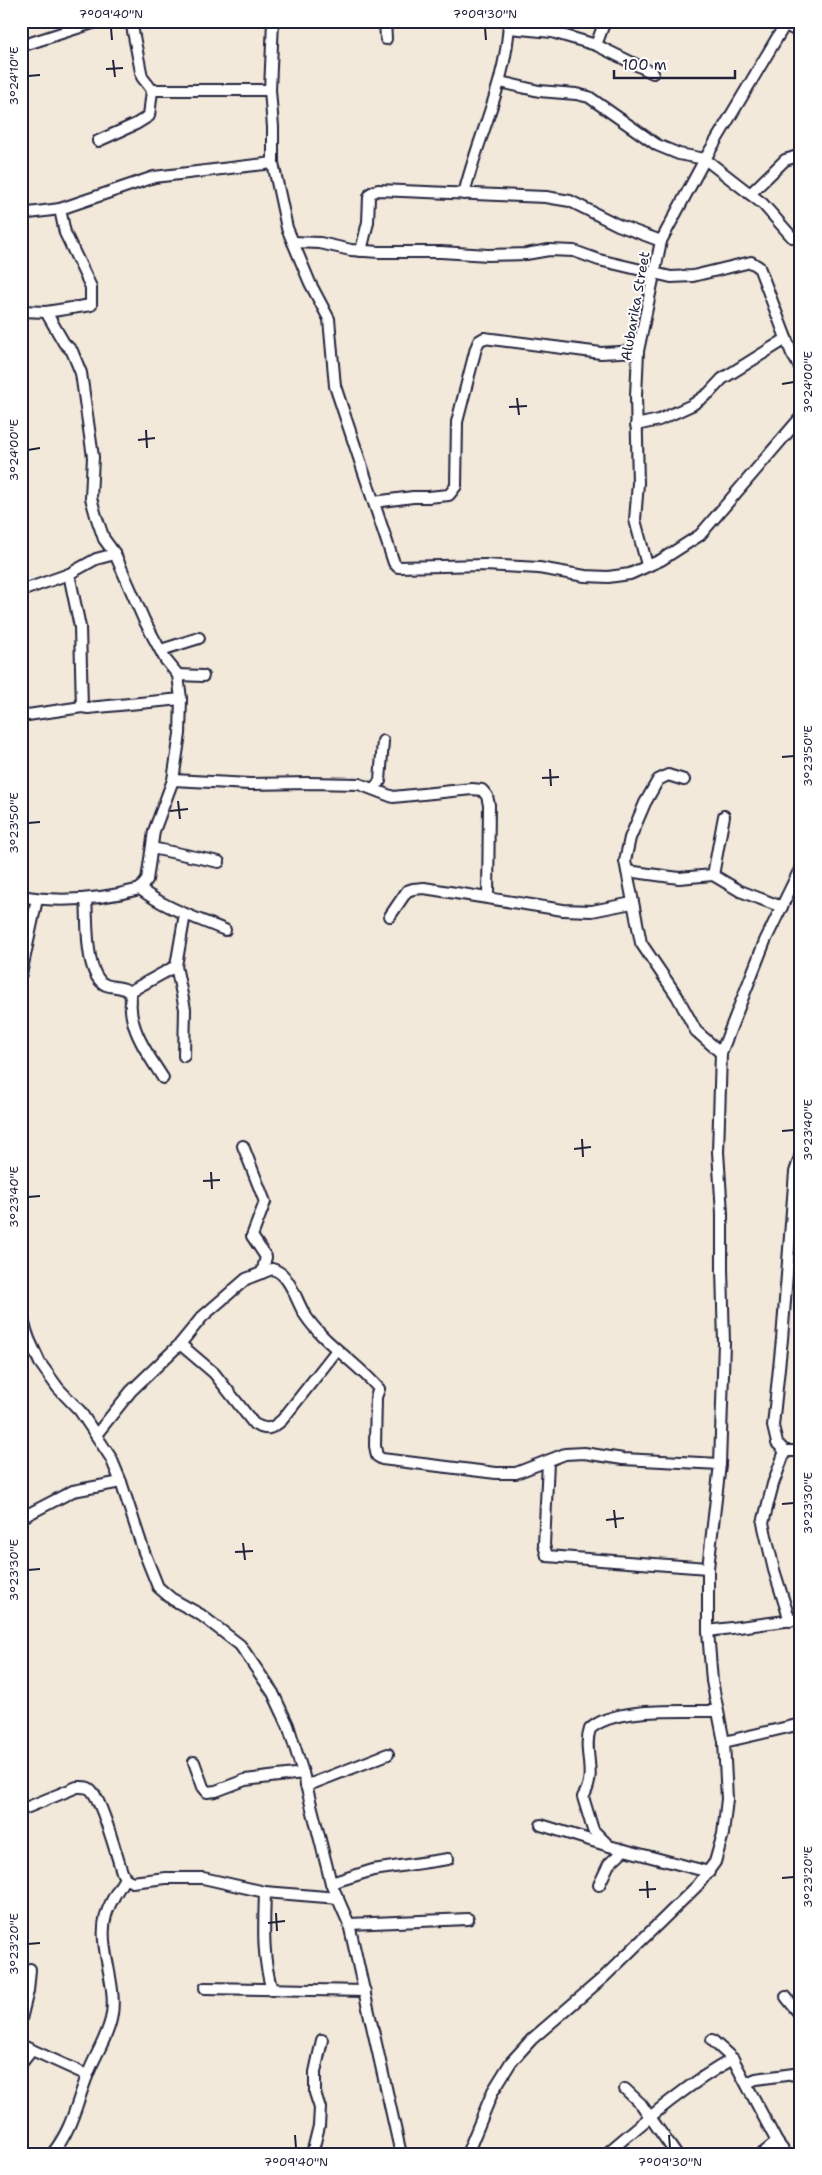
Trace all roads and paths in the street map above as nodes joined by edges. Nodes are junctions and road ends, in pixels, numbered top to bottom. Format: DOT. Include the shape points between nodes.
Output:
graph roads {
  1 [pos="99,21"];
  2 [pos="131,21"];
  3 [pos="273,21"];
  4 [pos="384,21"];
  5 [pos="605,21"];
  6 [pos="784,22"];
  7 [pos="509,25"];
  8 [pos="801,33"];
  9 [pos="386,39"];
  10 [pos="596,45"];
  11 [pos="21,46"];
  12 [pos="653,73"];
  13 [pos="500,82"];
  14 [pos="152,90"];
  15 [pos="270,90"];
  16 [pos="98,141"];
  17 [pos="801,156"];
  18 [pos="705,159"];
  19 [pos="273,163"];
  20 [pos="464,194"];
  21 [pos="750,194"];
  22 [pos="60,209"];
  23 [pos="21,214"];
  24 [pos="792,237"];
  25 [pos="661,241"];
  26 [pos="293,242"];
  27 [pos="361,251"];
  28 [pos="653,273"];
  29 [pos="21,311"];
  30 [pos="46,312"];
  31 [pos="786,339"];
  32 [pos="638,351"];
  33 [pos="801,369"];
  34 [pos="801,417"];
  35 [pos="636,425"];
  36 [pos="374,502"];
  37 [pos="115,554"];
  38 [pos="647,565"];
  39 [pos="69,574"];
  40 [pos="21,591"];
  41 [pos="199,638"];
  42 [pos="160,650"];
  43 [pos="178,675"];
  44 [pos="203,676"];
  45 [pos="181,698"];
  46 [pos="82,707"];
  47 [pos="21,716"];
  48 [pos="384,742"];
  49 [pos="173,780"];
  50 [pos="684,780"];
  51 [pos="374,789"];
  52 [pos="724,816"];
  53 [pos="152,848"];
  54 [pos="219,862"];
  55 [pos="801,867"];
  56 [pos="627,871"];
  57 [pos="713,875"];
  58 [pos="140,889"];
  59 [pos="21,896"];
  60 [pos="488,898"];
  61 [pos="37,899"];
  62 [pos="86,899"];
  63 [pos="632,903"];
  64 [pos="782,907"];
  65 [pos="185,914"];
  66 [pos="390,916"];
  67 [pos="225,930"];
  68 [pos="176,966"];
  69 [pos="21,974"];
  70 [pos="129,992"];
  71 [pos="721,1052"];
  72 [pos="184,1056"];
  73 [pos="163,1078"];
  74 [pos="243,1146"];
  75 [pos="801,1154"];
  76 [pos="262,1274"];
  77 [pos="21,1315"];
  78 [pos="25,1342"];
  79 [pos="180,1344"];
  80 [pos="337,1350"];
  81 [pos="96,1435"];
  82 [pos="785,1451"];
  83 [pos="801,1451"];
  84 [pos="548,1462"];
  85 [pos="720,1464"];
  86 [pos="122,1482"];
  87 [pos="21,1518"];
  88 [pos="708,1568"];
  89 [pos="801,1619"];
  90 [pos="790,1621"];
  91 [pos="708,1631"];
  92 [pos="717,1711"];
  93 [pos="801,1724"];
  94 [pos="724,1742"];
  95 [pos="388,1754"];
  96 [pos="194,1762"];
  97 [pos="303,1773"];
  98 [pos="306,1786"];
  99 [pos="21,1810"];
  100 [pos="541,1825"];
  101 [pos="609,1846"];
  102 [pos="624,1850"];
  103 [pos="448,1859"];
  104 [pos="709,1872"];
  105 [pos="125,1878"];
  106 [pos="331,1882"];
  107 [pos="308,1885"];
  108 [pos="599,1885"];
  109 [pos="265,1892"];
  110 [pos="299,1895"];
  111 [pos="338,1898"];
  112 [pos="468,1919"];
  113 [pos="349,1924"];
  114 [pos="30,1969"];
  115 [pos="205,1988"];
  116 [pos="272,1990"];
  117 [pos="365,1991"];
  118 [pos="786,1997"];
  119 [pos="801,2016"];
  120 [pos="21,2019"];
  121 [pos="322,2040"];
  122 [pos="712,2040"];
  123 [pos="21,2045"];
  124 [pos="32,2050"];
  125 [pos="733,2059"];
  126 [pos="21,2064"];
  127 [pos="801,2073"];
  128 [pos="87,2075"];
  129 [pos="747,2083"];
  130 [pos="625,2089"];
  131 [pos="650,2116"];
  132 [pos="777,2142"];
  133 [pos="56,2153"];
  134 [pos="312,2154"];
  135 [pos="401,2154"];
  136 [pos="467,2154"];
  137 [pos="606,2154"];
  138 [pos="676,2154"];
  139 [pos="762,2154"];
  140 [pos="786,2154"];
  1 -- 11 [label="street"];
  2 -- 14 [label="street" via="142,77"];
  3 -- 15 [label="street"];
  4 -- 9 [label="street"];
  5 -- 10 [label="street"];
  6 -- 8 [label="street"];
  6 -- 18 [label="street, Alubarika Street"];
  7 -- 10 [label="street" via="552,32"];
  7 -- 13 [label="street"];
  10 -- 12 [label="street"];
  13 -- 18 [label="street" via="589,97 657,145"];
  13 -- 20 [label="street"];
  14 -- 15 [label="street"];
  14 -- 16 [label="street" via="149,116"];
  15 -- 19 [label="street"];
  17 -- 21 [label="street" via="785,160"];
  18 -- 21 [label="street"];
  18 -- 25 [label="street, Alubarika Street"];
  19 -- 22 [label="street" via="154,177"];
  19 -- 26 [label="street"];
  20 -- 25 [label="street" via="570,201 618,225"];
  20 -- 27 [label="street" via="378,190 371,193"];
  21 -- 24 [label="street"];
  22 -- 23 [label="street"];
  22 -- 30 [label="street" via="65,233 91,287 90,305"];
  25 -- 28 [label="street, Alubarika Street"];
  26 -- 27 [label="street" via="320,243"];
  26 -- 36 [label="street" via="329,319 335,386"];
  27 -- 28 [label="street" via="488,255 574,251"];
  28 -- 31 [label="street" via="685,277 742,262 756,264"];
  28 -- 32 [label="street, Alubarika Street"];
  29 -- 30 [label="street"];
  30 -- 37 [label="street" via="72,351 81,373 93,457 91,498 104,539"];
  31 -- 33 [label="street"];
  31 -- 35 [label="street" via="722,379 692,405 659,420"];
  32 -- 35 [label="street, Alubarika Street"];
  32 -- 36 [label="street" via="601,353 484,338 476,348 457,422 456,486 449,495"];
  34 -- 38 [label="street" via="700,535 661,560"];
  35 -- 38 [label="street, Alubarika Street" via="638,483 635,520"];
  36 -- 38 [label="street" via="398,567 510,566 608,577 630,574"];
  37 -- 39 [label="street" via="96,559"];
  37 -- 42 [label="street"];
  39 -- 40 [label="street"];
  39 -- 46 [label="street" via="80,627"];
  41 -- 42 [label="street"];
  42 -- 43 [label="street"];
  43 -- 44 [label="street"];
  43 -- 45 [label="street"];
  45 -- 46 [label="street"];
  45 -- 49 [label="street" via="180,734"];
  46 -- 47 [label="street"];
  48 -- 51 [label="street" via="380,781"];
  49 -- 51 [label="street" via="359,784"];
  49 -- 53 [label="street" via="154,831"];
  50 -- 56 [label="street" via="668,776 658,780 644,803 630,838 625,861"];
  51 -- 60 [label="street" via="393,797 482,790 488,805"];
  52 -- 57 [label="street"];
  53 -- 54 [label="street"];
  53 -- 58 [label="street" via="147,880"];
  55 -- 64 [label="street"];
  56 -- 57 [label="street" via="679,878"];
  56 -- 63 [label="street"];
  57 -- 64 [label="street" via="740,891"];
  58 -- 62 [label="street"];
  58 -- 65 [label="street"];
  59 -- 61 [label="street"];
  60 -- 63 [label="street" via="573,911 592,911"];
  60 -- 66 [label="street" via="413,889 407,891"];
  61 -- 62 [label="street"];
  61 -- 69 [label="street"];
  62 -- 70 [label="street" via="93,970 105,985"];
  63 -- 71 [label="street" via="641,943 696,1031"];
  64 -- 71 [label="street"];
  65 -- 67 [label="street"];
  65 -- 68 [label="street"];
  68 -- 70 [label="street"];
  68 -- 72 [label="street" via="185,1009"];
  70 -- 73 [label="street" via="137,1034"];
  71 -- 85 [label="street" via="718,1152 724,1343"];
  74 -- 76 [label="street" via="265,1202 252,1236 266,1257"];
  75 -- 82 [label="street" via="795,1172 773,1426 777,1443"];
  76 -- 79 [label="street" via="246,1279 202,1317"];
  76 -- 80 [label="street" via="272,1269 283,1274 316,1330"];
  77 -- 78 [label="street"];
  78 -- 81 [label="street"];
  79 -- 80 [label="street" via="214,1373 254,1424 263,1429 273,1428 282,1420"];
  79 -- 81 [label="street" via="131,1391"];
  80 -- 84 [label="street" via="379,1389 374,1446 377,1456 382,1459 496,1474 516,1473"];
  81 -- 86 [label="street"];
  82 -- 83 [label="street"];
  82 -- 90 [label="street" via="763,1523"];
  84 -- 85 [label="street" via="565,1454 584,1453 623,1459"];
  84 -- 88 [label="street" via="544,1545 547,1556"];
  85 -- 88 [label="street"];
  86 -- 87 [label="street" via="73,1491"];
  86 -- 97 [label="street" via="158,1587 172,1600 201,1615 240,1644 284,1717"];
  88 -- 91 [label="street"];
  89 -- 90 [label="street"];
  90 -- 91 [label="street"];
  91 -- 92 [label="street"];
  92 -- 94 [label="street"];
  92 -- 101 [label="street" via="636,1712 607,1720 590,1730 591,1776 583,1797 593,1830"];
  93 -- 94 [label="street"];
  94 -- 104 [label="street" via="727,1799 723,1834"];
  95 -- 98 [label="street"];
  96 -- 97 [label="street" via="207,1792 245,1780"];
  97 -- 98 [label="street"];
  98 -- 106 [label="street"];
  99 -- 105 [label="street" via="77,1787 86,1787 92,1791 99,1806"];
  100 -- 101 [label="street"];
  101 -- 102 [label="street"];
  102 -- 104 [label="street"];
  102 -- 108 [label="street" via="609,1864"];
  103 -- 106 [label="street" via="373,1870"];
  104 -- 136 [label="street" via="604,1977 532,2039 511,2062 494,2091"];
  105 -- 109 [label="street" via="132,1882 166,1878 226,1879"];
  105 -- 128 [label="street" via="105,1917 104,1934 113,1989 112,2014"];
  106 -- 111 [label="street"];
  107 -- 110 [label="street"];
  109 -- 110 [label="street"];
  109 -- 116 [label="street" via="265,1968"];
  110 -- 111 [label="street"];
  111 -- 113 [label="street"];
  112 -- 113 [label="street"];
  113 -- 117 [label="street"];
  114 -- 120 [label="street"];
  115 -- 116 [label="street"];
  116 -- 117 [label="street"];
  117 -- 135 [label="street"];
  118 -- 119 [label="street"];
  121 -- 134 [label="street" via="315,2072 319,2126"];
  122 -- 125 [label="street"];
  123 -- 124 [label="street"];
  124 -- 126 [label="street"];
  124 -- 128 [label="street"];
  125 -- 129 [label="street"];
  125 -- 131 [label="street"];
  127 -- 129 [label="street"];
  128 -- 133 [label="street" via="74,2118"];
  129 -- 132 [label="street"];
  130 -- 131 [label="street"];
  131 -- 137 [label="street"];
  131 -- 138 [label="street"];
  132 -- 139 [label="street"];
  132 -- 140 [label="street"];
}
